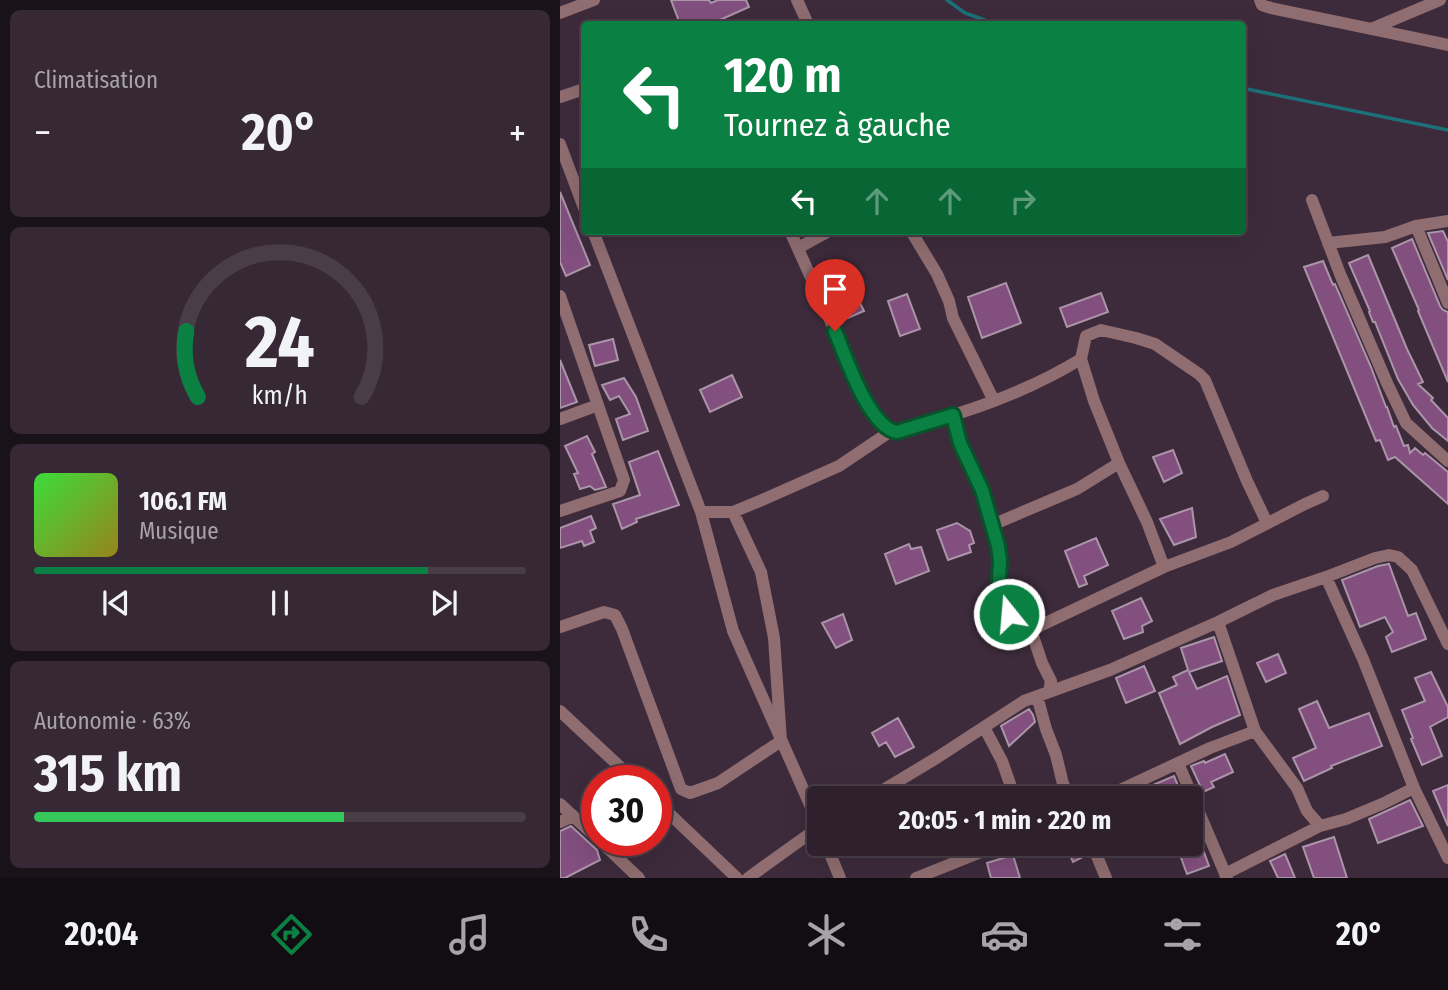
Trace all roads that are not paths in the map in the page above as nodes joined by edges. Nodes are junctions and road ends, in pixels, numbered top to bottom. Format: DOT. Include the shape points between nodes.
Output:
graph roads {
  1 [pos="594,0"];
  2 [pos="797,0"];
  3 [pos="1260,0"];
  4 [pos="1440,0"];
  5 [pos="560,13"];
  6 [pos="807,21"];
  7 [pos="1371,29"];
  8 [pos="1448,46"];
  9 [pos="581,90"];
  10 [pos="560,97"];
  11 [pos="560,144"];
  12 [pos="581,200"];
  13 [pos="1312,200"];
  14 [pos="1448,221"];
  15 [pos="1416,226"];
  16 [pos="595,235"];
  17 [pos="792,235"];
  18 [pos="822,235"];
  19 [pos="913,235"];
  20 [pos="1328,243"];
  21 [pos="798,248"];
  22 [pos="560,296"];
  23 [pos="1448,303"];
  24 [pos="1081,359"];
  25 [pos="994,401"];
  26 [pos="598,405"];
  27 [pos="953,415"];
  28 [pos="560,419"];
  29 [pos="891,431"];
  30 [pos="1448,461"];
  31 [pos="1119,463"];
  32 [pos="1323,496"];
  33 [pos="560,512"];
  34 [pos="701,512"];
  35 [pos="733,512"];
  36 [pos="1267,523"];
  37 [pos="992,525"];
  38 [pos="1164,567"];
  39 [pos="1326,577"];
  40 [pos="1218,622"];
  41 [pos="560,627"];
  42 [pos="1031,630"];
  43 [pos="1448,644"];
  44 [pos="1043,694"];
  45 [pos="560,711"];
  46 [pos="984,727"];
  47 [pos="1255,731"];
  48 [pos="781,741"];
  49 [pos="1178,763"];
  50 [pos="618,765"];
  51 [pos="890,786"];
  52 [pos="1011,786"];
  53 [pos="1064,786"];
  54 [pos="1129,786"];
  55 [pos="1414,788"];
  56 [pos="807,800"];
  57 [pos="560,804"];
  58 [pos="573,816"];
  59 [pos="672,816"];
  60 [pos="560,822"];
  61 [pos="581,823"];
  62 [pos="1320,826"];
  63 [pos="807,836"];
  64 [pos="616,856"];
  65 [pos="831,856"];
  66 [pos="971,856"];
  67 [pos="1096,856"];
  68 [pos="1448,858"];
  69 [pos="1226,876"];
  70 [pos="639,878"];
  71 [pos="737,878"];
  72 [pos="748,878"];
  73 [pos="841,878"];
  74 [pos="916,878"];
  75 [pos="1106,878"];
  1 -- 5 [label="street"];
  2 -- 6 [label="street"];
  3 -- 7 [label="street" via="1262,5"];
  4 -- 7 [label="street"];
  7 -- 8 [label="street"];
  9 -- 10 [label="street"];
  11 -- 12 [label="street"];
  13 -- 20 [label="street"];
  14 -- 15 [label="street"];
  15 -- 20 [label="street" via="1385,237"];
  15 -- 23 [label="street"];
  16 -- 34 [label="street"];
  17 -- 21 [label="street"];
  18 -- 21 [label="street"];
  19 -- 25 [label="street" via="937,274"];
  20 -- 30 [label="street" via="1406,423"];
  21 -- 29 [label="street" via="858,387"];
  22 -- 26 [label="street"];
  24 -- 25 [label="street"];
  24 -- 31 [label="street"];
  24 -- 36 [label="street" via="1086,336 1101,330 1155,344 1199,374"];
  25 -- 27 [label="street"];
  26 -- 28 [label="street"];
  26 -- 33 [label="street" via="623,487"];
  27 -- 29 [label="street"];
  27 -- 37 [label="street"];
  29 -- 35 [label="street" via="839,466"];
  31 -- 37 [label="street" via="1077,489"];
  31 -- 38 [label="street"];
  32 -- 36 [label="street"];
  34 -- 35 [label="street"];
  34 -- 48 [label="street" via="733,631"];
  35 -- 48 [label="street" via="761,572 774,638"];
  36 -- 38 [label="street"];
  37 -- 42 [label="street" via="1009,614"];
  38 -- 42 [label="street"];
  39 -- 40 [label="street" via="1273,595"];
  39 -- 43 [label="street" via="1375,558 1398,557 1412,570"];
  39 -- 55 [label="street"];
  40 -- 44 [label="street"];
  40 -- 47 [label="street"];
  41 -- 48 [label="street" via="604,612 615,615 681,789 690,793 718,783"];
  42 -- 44 [label="street" via="1051,681"];
  44 -- 46 [label="street"];
  44 -- 53 [label="street" via="1045,729"];
  45 -- 50 [label="street"];
  46 -- 51 [label="street"];
  46 -- 52 [label="street"];
  47 -- 49 [label="street"];
  47 -- 62 [label="street"];
  48 -- 56 [label="street"];
  49 -- 54 [label="street"];
  49 -- 69 [label="street"];
  55 -- 62 [label="street"];
  55 -- 68 [label="street"];
  57 -- 58 [label="street"];
  58 -- 60 [label="street"];
  58 -- 61 [label="street"];
  59 -- 71 [label="street"];
  62 -- 69 [label="street"];
  63 -- 72 [label="street"];
  64 -- 70 [label="street"];
  65 -- 73 [label="street"];
  66 -- 74 [label="street"];
  67 -- 75 [label="street"];
}
